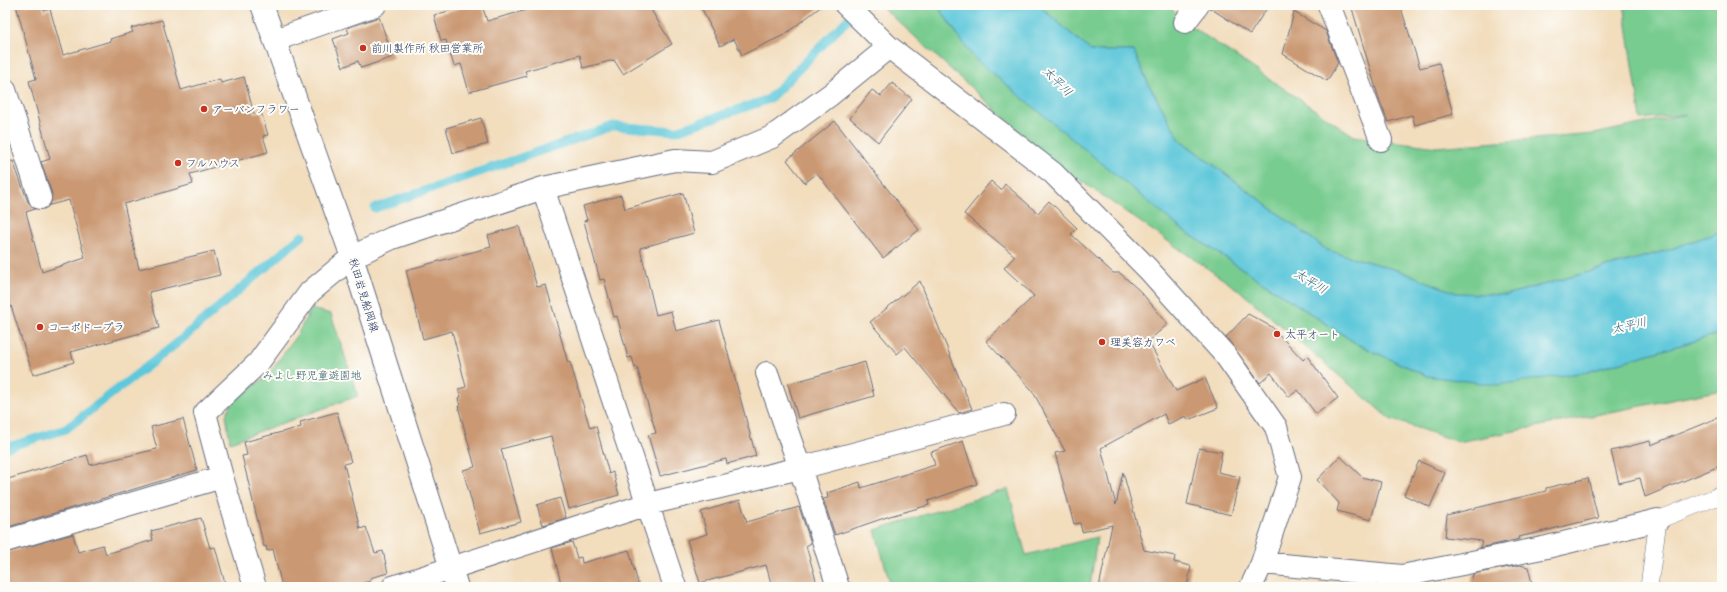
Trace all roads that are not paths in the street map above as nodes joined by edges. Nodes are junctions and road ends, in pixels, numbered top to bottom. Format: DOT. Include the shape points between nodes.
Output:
graph roads {
  1 [pos="262,5"];
  2 [pos="375,5"];
  3 [pos="846,5"];
  4 [pos="1329,5"];
  5 [pos="275,40"];
  6 [pos="889,47"];
  7 [pos="5,90"];
  8 [pos="1381,140"];
  9 [pos="543,188"];
  10 [pos="40,198"];
  11 [pos="352,257"];
  12 [pos="767,373"];
  13 [pos="1004,414"];
  14 [pos="800,468"];
  15 [pos="222,477"];
  16 [pos="1722,493"];
  17 [pos="648,504"];
  18 [pos="1658,520"];
  19 [pos="5,541"];
  20 [pos="1262,563"];
  21 [pos="454,578"];
  22 [pos="255,587"];
  23 [pos="393,587"];
  24 [pos="675,587"];
  25 [pos="838,587"];
  26 [pos="1251,587"];
  27 [pos="1649,587"];
  1 -- 5 [label="street, 秋田岩見船岡線"];
  2 -- 5 [label="street"];
  3 -- 6 [label="street"];
  4 -- 8 [label="street"];
  5 -- 11 [label="street, 秋田岩見船岡線"];
  6 -- 9 [label="street" via="830,95 772,137 720,159 712,162 675,160"];
  6 -- 20 [label="street" via="1053,173 1148,270 1226,356 1276,427 1290,477"];
  7 -- 10 [label="street"];
  9 -- 11 [label="street" via="392,238"];
  9 -- 17 [label="street"];
  11 -- 15 [label="street" via="310,292 258,363 205,413"];
  11 -- 21 [label="street, 秋田岩見船岡線"];
  12 -- 14 [label="street"];
  13 -- 14 [label="street"];
  14 -- 17 [label="street"];
  14 -- 25 [label="street"];
  15 -- 19 [label="street"];
  15 -- 22 [label="street"];
  16 -- 18 [label="lane"];
  17 -- 21 [label="street"];
  17 -- 24 [label="street"];
  18 -- 20 [label="street" via="1546,547 1402,576"];
  18 -- 27 [label="lane"];
  20 -- 26 [label="street"];
  21 -- 23 [label="street"];
}
